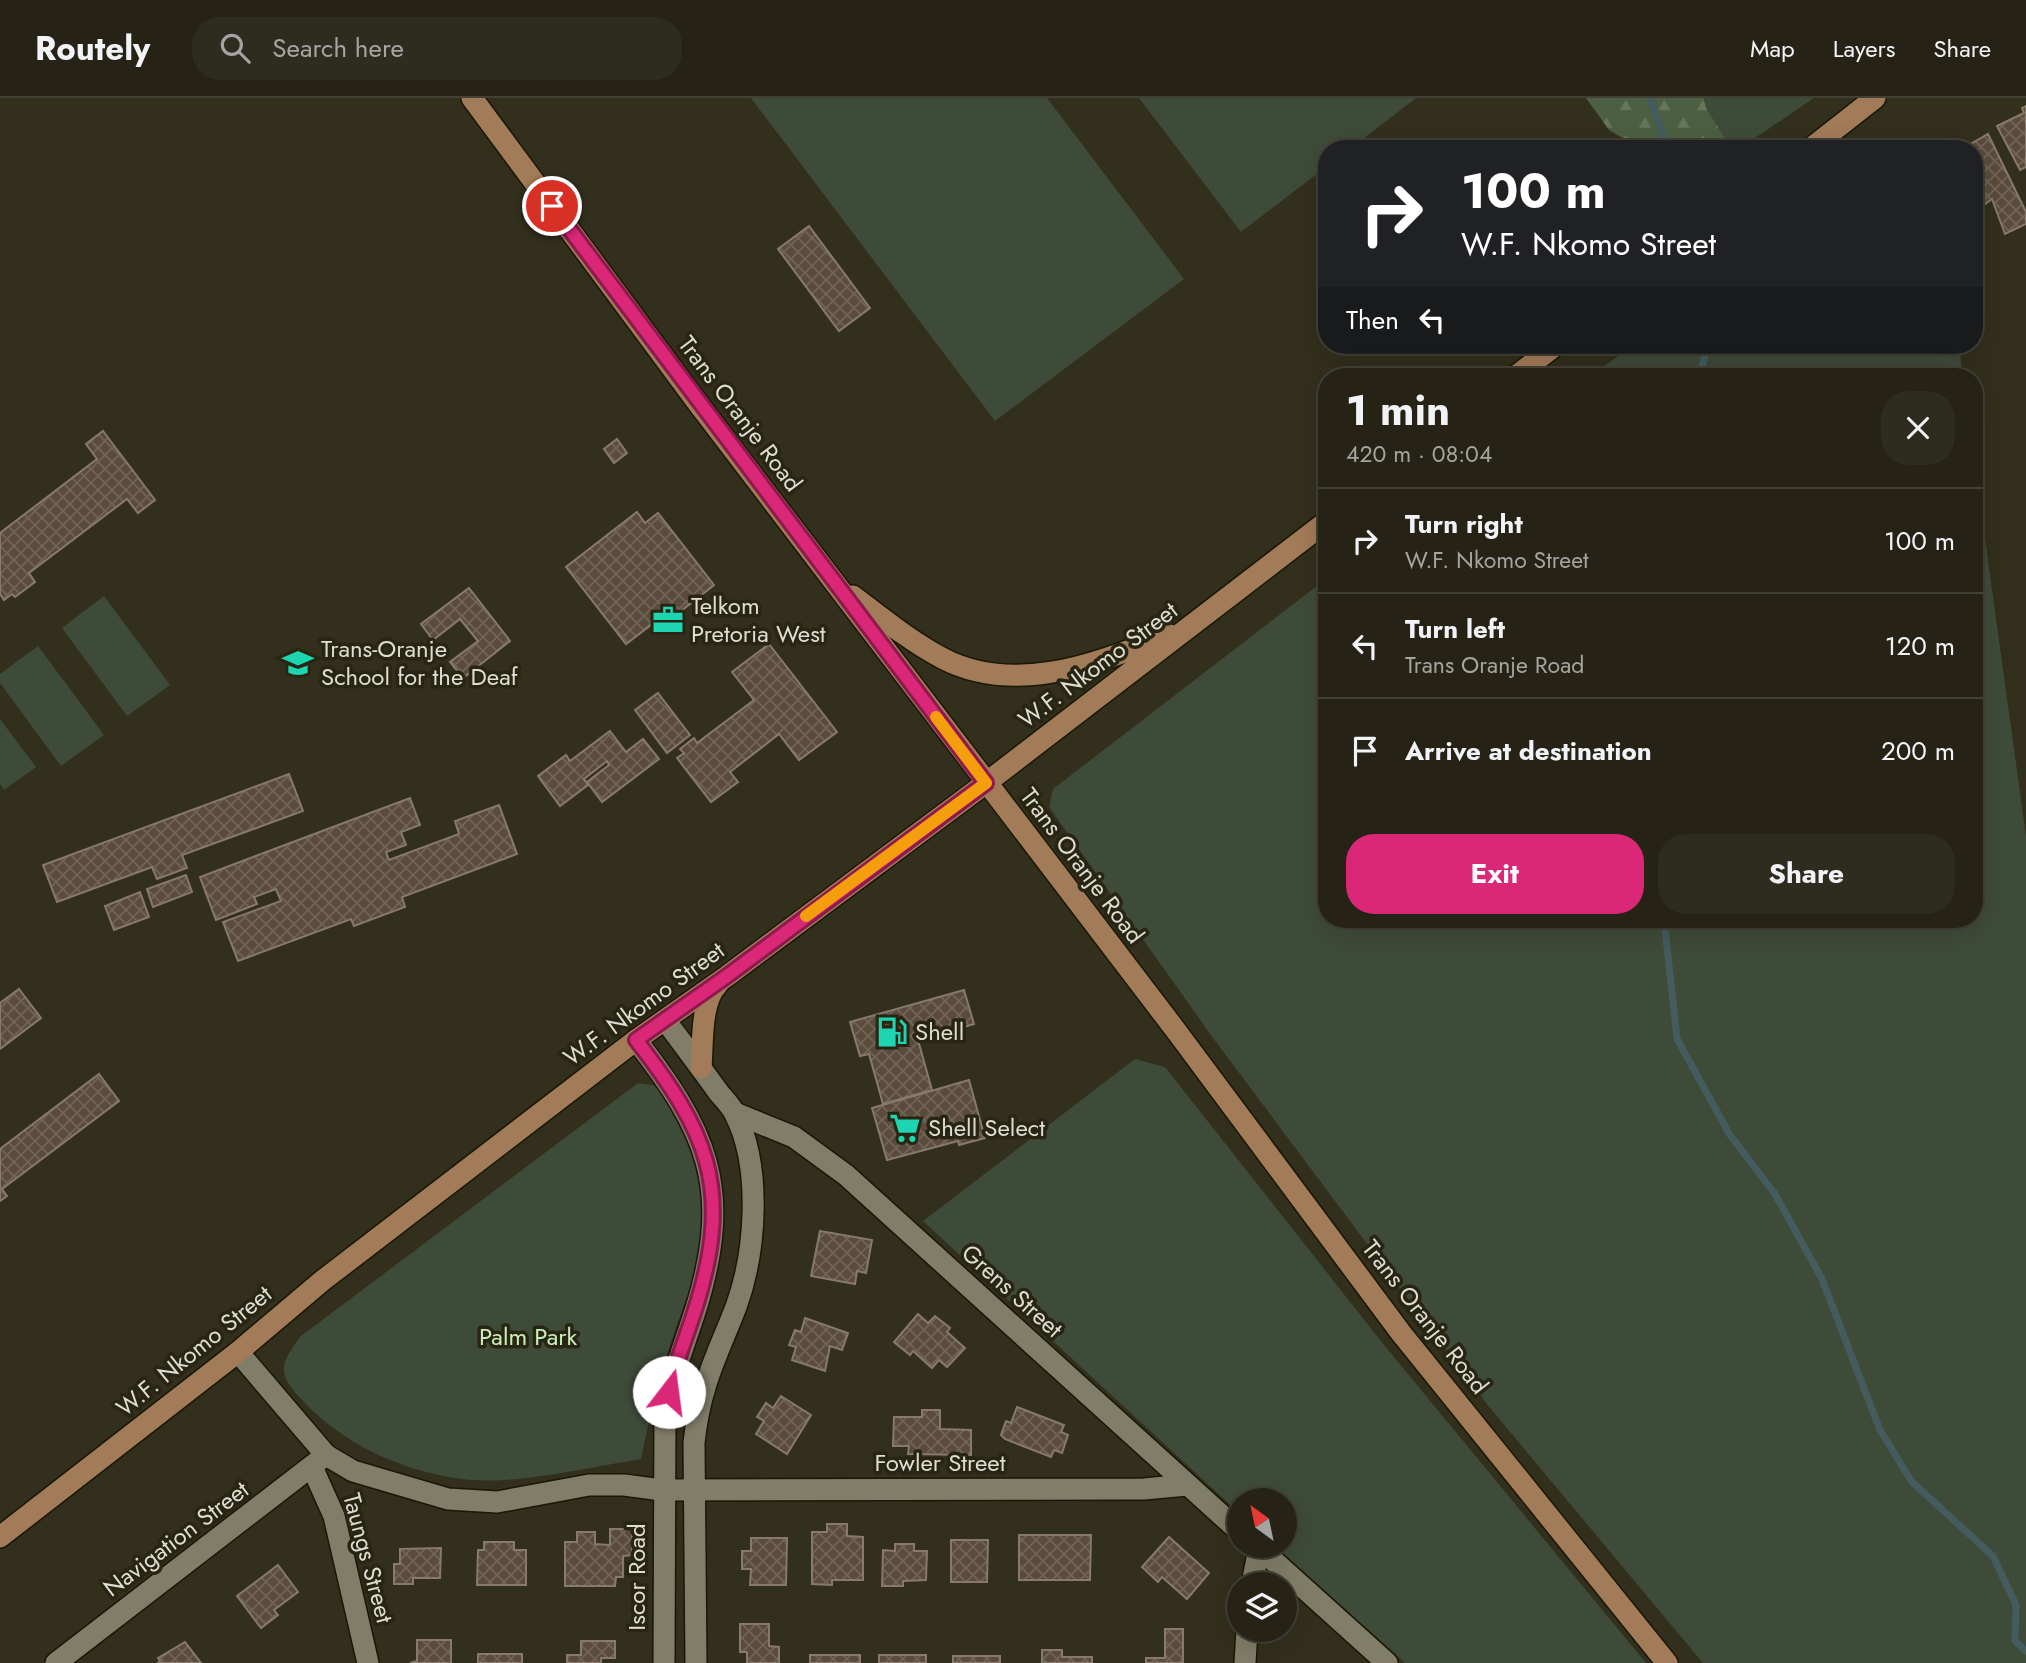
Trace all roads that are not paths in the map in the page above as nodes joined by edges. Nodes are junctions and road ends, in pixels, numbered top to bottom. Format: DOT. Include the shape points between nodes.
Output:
graph roads {
  1 [pos="472,98"];
  2 [pos="1875,98"];
  3 [pos="1821,140"];
  4 [pos="1544,354"];
  5 [pos="1526,368"];
  6 [pos="1318,528"];
  7 [pos="834,583"];
  8 [pos="1191,627"];
  9 [pos="986,783"];
  10 [pos="727,976"];
  11 [pos="665,1020"];
  12 [pos="636,1040"];
  13 [pos="701,1069"];
  14 [pos="735,1113"];
  15 [pos="238,1352"];
  16 [pos="319,1461"];
  17 [pos="1186,1485"];
  18 [pos="662,1490"];
  19 [pos="694,1490"];
  20 [pos="1227,1521"];
  21 [pos="0,1537"];
  22 [pos="1269,1558"];
  23 [pos="1246,1642"];
  24 [pos="1667,1661"];
  25 [pos="56,1663"];
  26 [pos="368,1663"];
  27 [pos="664,1663"];
  28 [pos="696,1663"];
  29 [pos="1245,1663"];
  30 [pos="1387,1663"];
  1 -- 7 [label="main road, Trans Oranje Road"];
  2 -- 3 [label="main road"];
  4 -- 5 [label="main road"];
  6 -- 8 [label="main road, W.F. Nkomo Street"];
  7 -- 8 [label="main road" via="944,659 1010,676 1051,674 1101,661"];
  7 -- 9 [label="main road, Trans Oranje Road"];
  8 -- 9 [label="main road, W.F. Nkomo Street"];
  9 -- 10 [label="main road, W.F. Nkomo Street"];
  9 -- 24 [label="main road, Trans Oranje Road" via="1401,1333"];
  10 -- 11 [label="main road, W.F. Nkomo Street"];
  10 -- 13 [label="main road" via="712,990"];
  11 -- 12 [label="main road, W.F. Nkomo Street"];
  11 -- 13 [label="street"];
  12 -- 15 [label="main road, W.F. Nkomo Street" via="322,1281"];
  12 -- 18 [label="street, Iscor Road" via="694,1123 714,1193 707,1269 665,1409"];
  13 -- 14 [label="street"];
  14 -- 17 [label="street, Grens Street" via="794,1137 846,1175"];
  14 -- 19 [label="street" via="752,1180 753,1218 737,1304 704,1382 697,1411"];
  15 -- 16 [label="street, Taungs Street"];
  15 -- 21 [label="main road, W.F. Nkomo Street"];
  16 -- 18 [label="street, Fowler Street" via="398,1487 475,1502 589,1485"];
  16 -- 25 [label="street, Navigation Street"];
  16 -- 26 [label="street, Taungs Street"];
  17 -- 19 [label="street, Fowler Street" via="1144,1489"];
  17 -- 20 [label="street, Grens Street"];
  18 -- 19 [label="street, Fowler Street"];
  18 -- 27 [label="street, Iscor Road"];
  19 -- 28 [label="street"];
  22 -- 30 [label="street"];
  23 -- 29 [label="street"];
}
